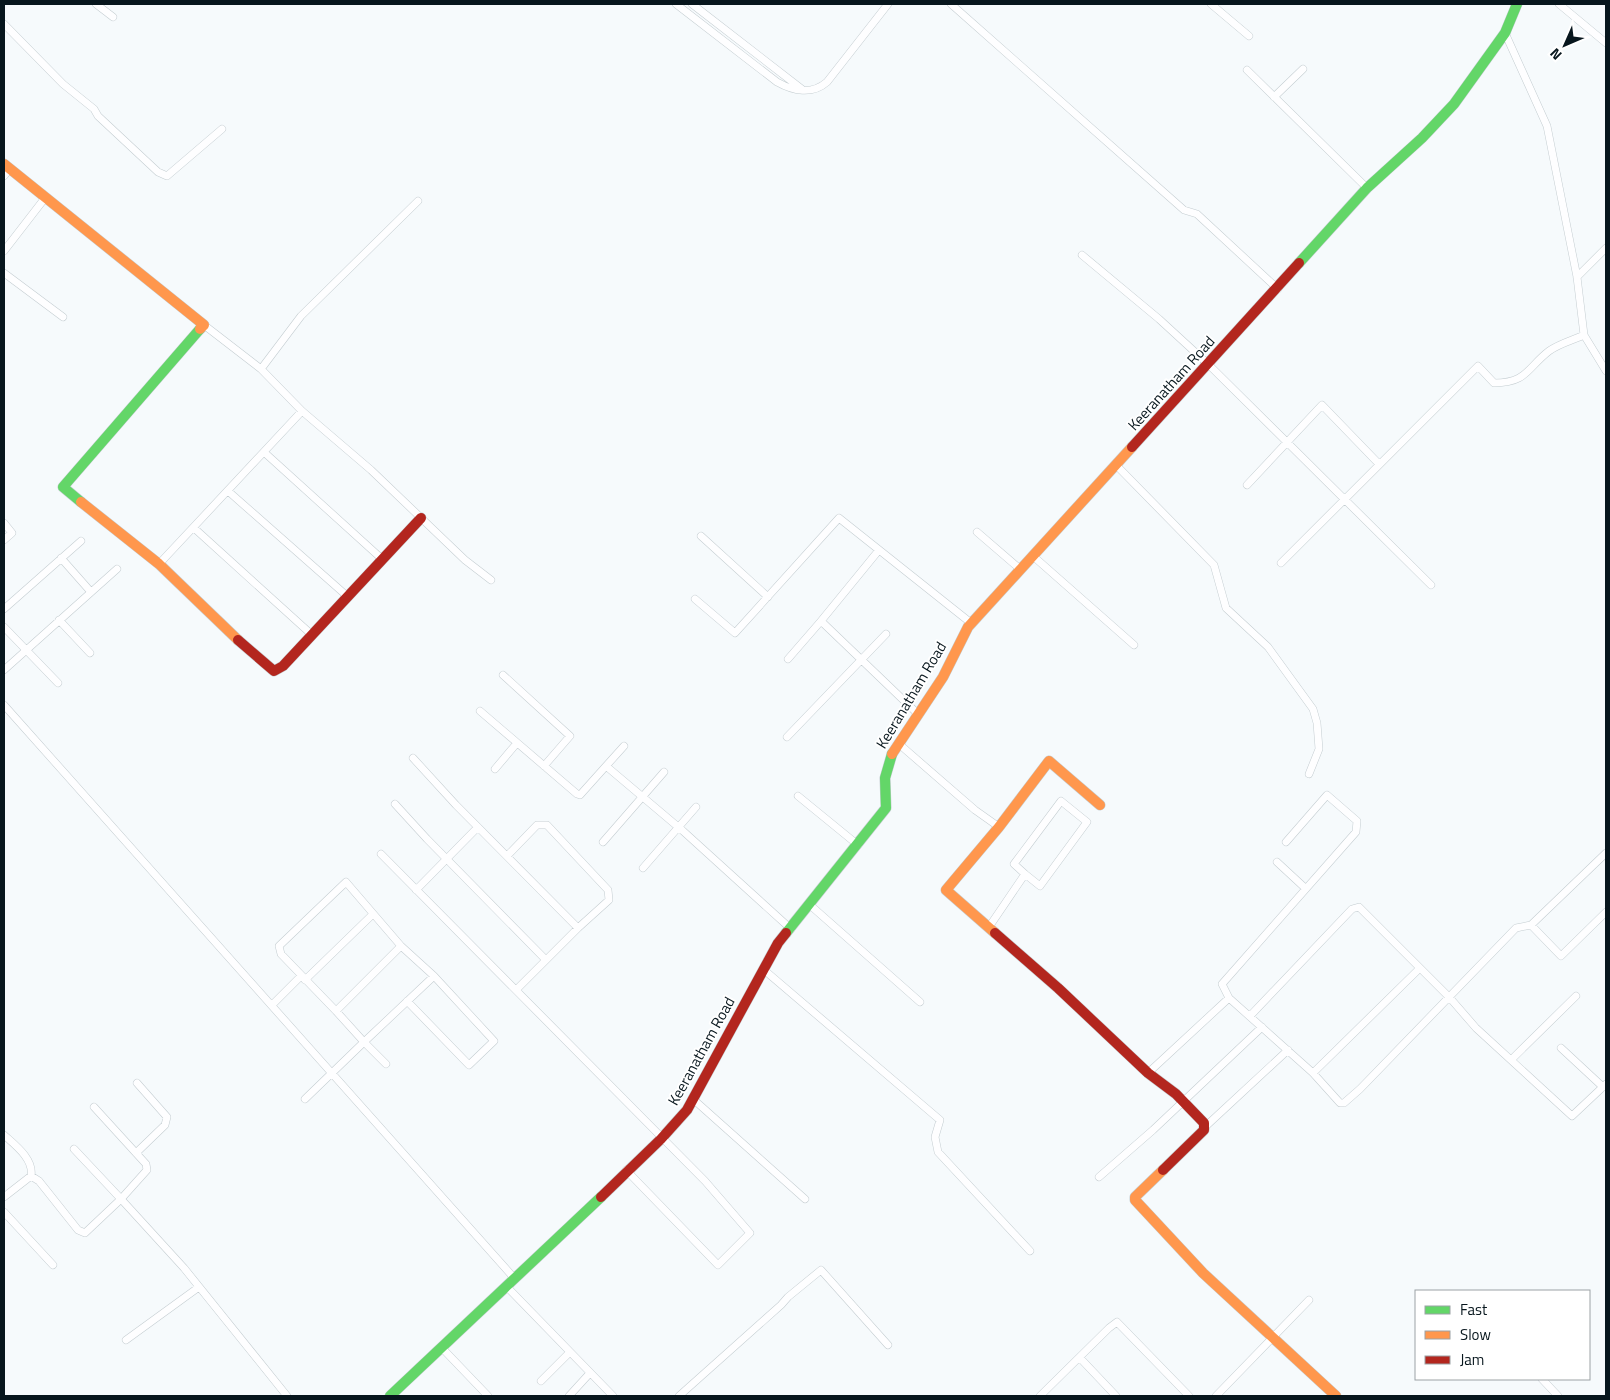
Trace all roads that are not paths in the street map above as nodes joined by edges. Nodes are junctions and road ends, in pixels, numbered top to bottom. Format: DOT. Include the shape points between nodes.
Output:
graph roads {
  1 [pos="96,4"];
  2 [pos="676,4"];
  3 [pos="692,4"];
  4 [pos="888,4"];
  5 [pos="950,4"];
  6 [pos="1211,4"];
  7 [pos="1516,4"];
  8 [pos="1559,4"];
  9 [pos="113,17"];
  10 [pos="4,24"];
  11 [pos="1505,33"];
  12 [pos="1249,36"];
  13 [pos="1606,43"];
  14 [pos="1303,69"];
  15 [pos="1247,70"];
  16 [pos="803,90"];
  17 [pos="1274,97"];
  18 [pos="222,129"];
  19 [pos="6,170"];
  20 [pos="1367,188"];
  21 [pos="45,198"];
  22 [pos="418,201"];
  23 [pos="1606,248"];
  24 [pos="4,251"];
  25 [pos="1082,255"];
  26 [pos="4,273"];
  27 [pos="1577,277"];
  28 [pos="1278,289"];
  29 [pos="63,317"];
  30 [pos="204,325"];
  31 [pos="1584,334"];
  32 [pos="1208,364"];
  33 [pos="261,369"];
  34 [pos="1606,371"];
  35 [pos="302,411"];
  36 [pos="1287,443"];
  37 [pos="265,453"];
  38 [pos="1379,464"];
  39 [pos="1116,465"];
  40 [pos="1247,485"];
  41 [pos="228,491"];
  42 [pos="1343,499"];
  43 [pos="421,518"];
  44 [pos="4,523"];
  45 [pos="194,528"];
  46 [pos="977,532"];
  47 [pos="701,536"];
  48 [pos="4,540"];
  49 [pos="81,541"];
  50 [pos="879,550"];
  51 [pos="1033,556"];
  52 [pos="61,558"];
  53 [pos="382,559"];
  54 [pos="1280,563"];
  55 [pos="159,564"];
  56 [pos="117,569"];
  57 [pos="1020,569"];
  58 [pos="491,580"];
  59 [pos="1431,585"];
  60 [pos="91,592"];
  61 [pos="347,596"];
  62 [pos="768,596"];
  63 [pos="695,598"];
  64 [pos="4,609"];
  65 [pos="60,620"];
  66 [pos="820,621"];
  67 [pos="971,623"];
  68 [pos="4,626"];
  69 [pos="311,634"];
  70 [pos="886,634"];
  71 [pos="1134,645"];
  72 [pos="26,650"];
  73 [pos="90,654"];
  74 [pos="788,659"];
  75 [pos="862,660"];
  76 [pos="4,670"];
  77 [pos="503,675"];
  78 [pos="58,684"];
  79 [pos="4,707"];
  80 [pos="480,711"];
  81 [pos="918,715"];
  82 [pos="787,737"];
  83 [pos="517,743"];
  84 [pos="899,744"];
  85 [pos="624,746"];
  86 [pos="413,758"];
  87 [pos="544,766"];
  88 [pos="606,766"];
  89 [pos="496,769"];
  90 [pos="664,772"];
  91 [pos="1309,774"];
  92 [pos="642,796"];
  93 [pos="798,796"];
  94 [pos="395,804"];
  95 [pos="1100,805"];
  96 [pos="696,807"];
  97 [pos="478,827"];
  98 [pos="678,827"];
  99 [pos="999,827"];
  100 [pos="603,842"];
  101 [pos="1286,842"];
  102 [pos="858,845"];
  103 [pos="1606,853"];
  104 [pos="381,854"];
  105 [pos="507,856"];
  106 [pos="447,859"];
  107 [pos="1276,862"];
  108 [pos="643,868"];
  109 [pos="1025,874"];
  110 [pos="1304,887"];
  111 [pos="416,890"];
  112 [pos="810,905"];
  113 [pos="1606,912"];
  114 [pos="372,915"];
  115 [pos="1531,925"];
  116 [pos="988,927"];
  117 [pos="578,928"];
  118 [pos="791,929"];
  119 [pos="401,946"];
  120 [pos="545,959"];
  121 [pos="1420,968"];
  122 [pos="763,969"];
  123 [pos="434,976"];
  124 [pos="303,978"];
  125 [pos="517,990"];
  126 [pos="1576,996"];
  127 [pos="1230,998"];
  128 [pos="1450,998"];
  129 [pos="407,1002"];
  130 [pos="920,1002"];
  131 [pos="272,1005"];
  132 [pos="336,1011"];
  133 [pos="1250,1016"];
  134 [pos="1262,1027"];
  135 [pos="364,1042"];
  136 [pos="1561,1048"];
  137 [pos="1288,1050"];
  138 [pos="1511,1060"];
  139 [pos="386,1064"];
  140 [pos="332,1073"];
  141 [pos="1148,1073"];
  142 [pos="1313,1073"];
  143 [pos="138,1083"];
  144 [pos="1604,1086"];
  145 [pos="305,1099"];
  146 [pos="693,1099"];
  147 [pos="1183,1101"];
  148 [pos="94,1107"];
  149 [pos="1206,1126"];
  150 [pos="4,1135"];
  151 [pos="661,1139"];
  152 [pos="74,1149"];
  153 [pos="136,1153"];
  154 [pos="626,1170"];
  155 [pos="31,1176"];
  156 [pos="1099,1177"];
  157 [pos="4,1197"];
  158 [pos="805,1198"];
  159 [pos="121,1199"];
  160 [pos="4,1212"];
  161 [pos="1030,1251"];
  162 [pos="53,1265"];
  163 [pos="516,1279"];
  164 [pos="199,1287"];
  165 [pos="507,1287"];
  166 [pos="1309,1300"];
  167 [pos="1271,1338"];
  168 [pos="126,1340"];
  169 [pos="888,1345"];
  170 [pos="442,1348"];
  171 [pos="570,1352"];
  172 [pos="1080,1358"];
  173 [pos="590,1373"];
  174 [pos="1543,1380"];
  175 [pos="541,1381"];
  176 [pos="287,1396"];
  177 [pos="390,1396"];
  178 [pos="488,1396"];
  179 [pos="569,1396"];
  180 [pos="613,1396"];
  181 [pos="679,1396"];
  182 [pos="1040,1396"];
  183 [pos="1116,1396"];
  184 [pos="1190,1396"];
  185 [pos="1216,1396"];
  186 [pos="1336,1396"];
  187 [pos="1558,1396"];
  1 -- 9 [label="street"];
  2 -- 16 [label="street" via="776,82 787,88"];
  3 -- 16 [label="street"];
  4 -- 16 [label="street" via="827,82 820,88"];
  5 -- 28 [label="street" via="1184,210 1197,214"];
  6 -- 12 [label="street"];
  7 -- 11 [label="street, Keeranatham Road"];
  8 -- 13 [label="street"];
  10 -- 18 [label="street" via="158,172 168,176"];
  11 -- 20 [label="street, Keeranatham Road" via="1454,104"];
  11 -- 27 [label="street" via="1547,126"];
  14 -- 17 [label="street"];
  15 -- 17 [label="street"];
  17 -- 20 [label="street"];
  19 -- 21 [label="street"];
  20 -- 28 [label="street, Keeranatham Road"];
  21 -- 24 [label="street"];
  21 -- 30 [label="street"];
  22 -- 33 [label="street" via="301,316"];
  23 -- 27 [label="street"];
  25 -- 32 [label="street"];
  26 -- 29 [label="street"];
  27 -- 31 [label="street"];
  28 -- 32 [label="street, Keeranatham Road"];
  30 -- 33 [label="street"];
  30 -- 55 [label="street" via="63,486"];
  31 -- 34 [label="street"];
  31 -- 38 [label="street" via="1550,351 1525,376 1504,384 1494,383 1478,366"];
  32 -- 36 [label="street"];
  32 -- 39 [label="street, Keeranatham Road"];
  33 -- 35 [label="street"];
  35 -- 37 [label="street"];
  35 -- 43 [label="street" via="372,470"];
  36 -- 38 [label="street" via="1322,405"];
  36 -- 40 [label="street"];
  36 -- 42 [label="street"];
  37 -- 41 [label="street"];
  37 -- 53 [label="street"];
  38 -- 42 [label="street"];
  39 -- 51 [label="street, Keeranatham Road"];
  39 -- 91 [label="street" via="1214,565 1226,608 1268,646 1313,709 1319,749"];
  41 -- 45 [label="street"];
  41 -- 61 [label="street"];
  42 -- 54 [label="street"];
  42 -- 59 [label="street"];
  43 -- 53 [label="street"];
  43 -- 58 [label="street"];
  44 -- 48 [label="street" via="12,533"];
  45 -- 55 [label="street"];
  45 -- 69 [label="street"];
  46 -- 57 [label="street"];
  47 -- 62 [label="street"];
  49 -- 52 [label="street"];
  50 -- 62 [label="street" via="839,518"];
  50 -- 66 [label="street"];
  50 -- 67 [label="street"];
  51 -- 57 [label="street, Keeranatham Road"];
  51 -- 71 [label="street"];
  52 -- 60 [label="street"];
  52 -- 64 [label="street"];
  53 -- 61 [label="street"];
  55 -- 69 [label="street" via="255,656 274,670 283,666"];
  56 -- 60 [label="street"];
  57 -- 67 [label="street, Keeranatham Road"];
  60 -- 65 [label="street"];
  61 -- 69 [label="street"];
  62 -- 63 [label="street" via="735,633"];
  65 -- 72 [label="street"];
  65 -- 73 [label="street"];
  66 -- 74 [label="street"];
  66 -- 75 [label="street"];
  67 -- 81 [label="street, Keeranatham Road" via="943,677"];
  68 -- 72 [label="street"];
  70 -- 75 [label="street"];
  72 -- 76 [label="street"];
  72 -- 78 [label="street"];
  75 -- 81 [label="street"];
  75 -- 82 [label="street"];
  77 -- 87 [label="street" via="570,736"];
  79 -- 131 [label="street"];
  80 -- 83 [label="street"];
  81 -- 84 [label="street, Keeranatham Road"];
  83 -- 87 [label="street"];
  83 -- 89 [label="street"];
  84 -- 99 [label="street"];
  84 -- 102 [label="street, Keeranatham Road" via="890,757 885,778 886,808"];
  85 -- 88 [label="street"];
  86 -- 97 [label="street"];
  87 -- 88 [label="street" via="580,794"];
  88 -- 92 [label="street"];
  90 -- 92 [label="street"];
  92 -- 98 [label="street"];
  92 -- 100 [label="street"];
  93 -- 102 [label="street"];
  94 -- 106 [label="street"];
  95 -- 99 [label="street" via="1049,761"];
  96 -- 98 [label="street"];
  97 -- 105 [label="street"];
  97 -- 106 [label="street"];
  98 -- 108 [label="street"];
  98 -- 118 [label="street"];
  99 -- 116 [label="street" via="946,890"];
  101 -- 110 [label="street" via="1327,794 1357,821 1356,832"];
  102 -- 112 [label="street, Keeranatham Road"];
  103 -- 115 [label="street"];
  104 -- 111 [label="street"];
  105 -- 117 [label="street"];
  105 -- 117 [label="street" via="537,825 547,825 610,896"];
  106 -- 111 [label="street"];
  106 -- 120 [label="street"];
  107 -- 110 [label="street"];
  109 -- 109 [label="street" via="1040,886 1088,822 1061,801 1014,864"];
  109 -- 116 [label="street"];
  110 -- 127 [label="street" via="1222,984"];
  111 -- 125 [label="street"];
  112 -- 118 [label="street, Keeranatham Road"];
  112 -- 130 [label="street"];
  113 -- 115 [label="street" via="1562,956"];
  114 -- 119 [label="street"];
  114 -- 124 [label="street"];
  114 -- 124 [label="street" via="346,882 332,894 279,946 281,954"];
  115 -- 128 [label="street" via="1516,928"];
  116 -- 141 [label="street"];
  117 -- 120 [label="street"];
  118 -- 122 [label="street, Keeranatham Road" via="778,943"];
  119 -- 123 [label="street"];
  119 -- 132 [label="street"];
  120 -- 125 [label="street"];
  121 -- 128 [label="street"];
  121 -- 133 [label="street" via="1356,907"];
  121 -- 142 [label="street"];
  122 -- 146 [label="street, Keeranatham Road"];
  122 -- 161 [label="street" via="940,1120 935,1137 938,1152"];
  123 -- 129 [label="street"];
  123 -- 129 [label="street" via="494,1041 469,1065"];
  124 -- 131 [label="street"];
  124 -- 132 [label="street"];
  125 -- 151 [label="street"];
  126 -- 138 [label="street"];
  127 -- 133 [label="street"];
  127 -- 141 [label="street"];
  128 -- 138 [label="street" via="1476,1028"];
  128 -- 142 [label="street" via="1344,1103 1334,1099"];
  129 -- 135 [label="street"];
  131 -- 140 [label="street"];
  132 -- 135 [label="street"];
  133 -- 134 [label="street"];
  134 -- 137 [label="street"];
  134 -- 147 [label="street"];
  135 -- 139 [label="street"];
  135 -- 140 [label="street"];
  136 -- 144 [label="street"];
  137 -- 142 [label="street"];
  137 -- 149 [label="street"];
  138 -- 144 [label="street" via="1572,1116"];
  140 -- 145 [label="street"];
  140 -- 163 [label="street"];
  141 -- 147 [label="street"];
  143 -- 153 [label="street" via="167,1116 165,1125"];
  146 -- 151 [label="street, Keeranatham Road"];
  146 -- 158 [label="street"];
  147 -- 149 [label="street"];
  147 -- 156 [label="street"];
  148 -- 153 [label="street"];
  149 -- 167 [label="street" via="1146,1184 1135,1200 1203,1273"];
  150 -- 155 [label="street" via="30,1163"];
  151 -- 154 [label="street, Keeranatham Road"];
  151 -- 154 [label="street" via="711,1188 750,1234 718,1265"];
  152 -- 159 [label="street"];
  153 -- 159 [label="street" via="147,1170"];
  154 -- 163 [label="street, Keeranatham Road"];
  155 -- 157 [label="street"];
  155 -- 159 [label="street" via="39,1181 82,1233"];
  159 -- 164 [label="street"];
  160 -- 162 [label="street"];
  163 -- 165 [label="street, Keeranatham Road"];
  164 -- 168 [label="street"];
  164 -- 176 [label="street"];
  165 -- 170 [label="street, Keeranatham Road"];
  165 -- 171 [label="street"];
  166 -- 167 [label="street"];
  167 -- 185 [label="street"];
  167 -- 186 [label="street"];
  169 -- 181 [label="street" via="821,1270"];
  170 -- 177 [label="street, Keeranatham Road"];
  170 -- 178 [label="street"];
  171 -- 173 [label="street"];
  171 -- 175 [label="street"];
  172 -- 182 [label="street"];
  172 -- 183 [label="street"];
  172 -- 184 [label="street" via="1116,1322"];
  173 -- 179 [label="street"];
  173 -- 180 [label="street"];
  174 -- 187 [label="street"];
}
